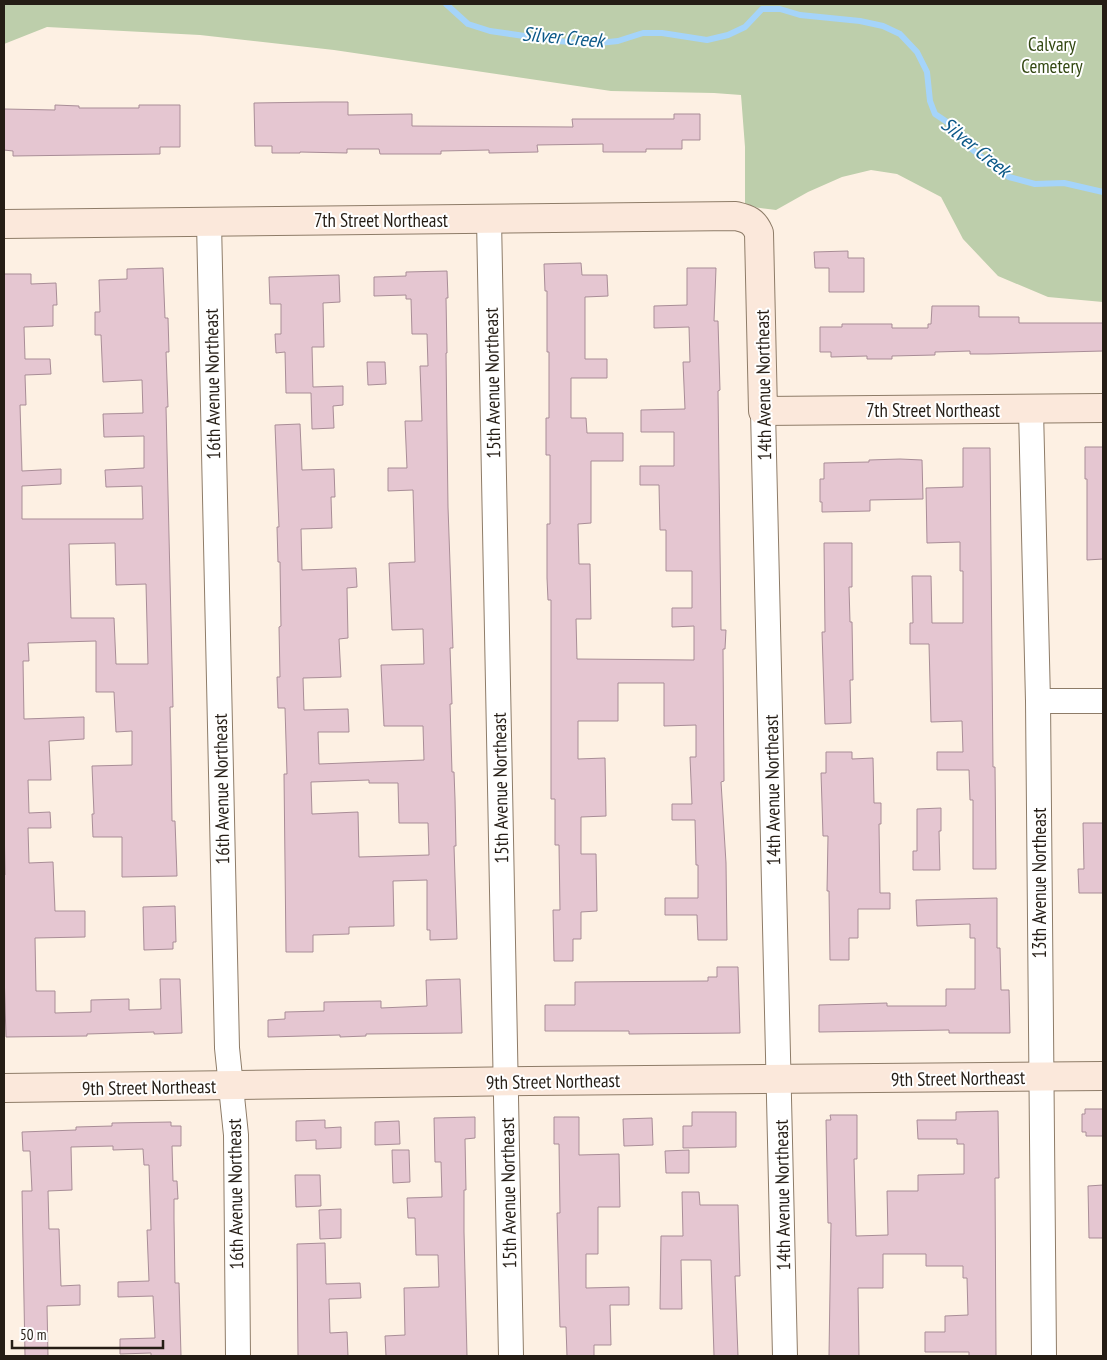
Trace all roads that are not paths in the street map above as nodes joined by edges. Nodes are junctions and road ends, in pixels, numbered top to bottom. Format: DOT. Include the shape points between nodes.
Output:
graph roads {
  1 [pos="489,219"];
  2 [pos="209,222"];
  3 [pos="4,224"];
  4 [pos="756,224"];
  5 [pos="1103,408"];
  6 [pos="1031,410"];
  7 [pos="763,411"];
  8 [pos="1038,701"];
  9 [pos="1103,701"];
  10 [pos="1103,1076"];
  11 [pos="1041,1077"];
  12 [pos="780,1079"];
  13 [pos="506,1081"];
  14 [pos="231,1086"];
  15 [pos="4,1088"];
  16 [pos="238,1356"];
  17 [pos="511,1356"];
  18 [pos="785,1356"];
  19 [pos="1044,1356"];
  1 -- 2 [label="street, 7th Street Northeast"];
  1 -- 4 [label="street, 7th Street Northeast" via="736,216"];
  1 -- 13 [label="street, 15th Avenue Northeast"];
  2 -- 3 [label="street, 7th Street Northeast"];
  2 -- 14 [label="street, 16th Avenue Northeast" via="226,1048"];
  4 -- 7 [label="street, 14th Avenue Northeast" via="760,245"];
  5 -- 6 [label="street, 7th Street Northeast"];
  6 -- 7 [label="street, 7th Street Northeast"];
  6 -- 8 [label="street, 13th Avenue Northeast"];
  7 -- 12 [label="street, 14th Avenue Northeast"];
  8 -- 9 [label="street"];
  8 -- 11 [label="street, 13th Avenue Northeast"];
  10 -- 11 [label="street, 9th Street Northeast"];
  11 -- 12 [label="street, 9th Street Northeast"];
  11 -- 19 [label="street, 13th Avenue Northeast"];
  12 -- 13 [label="street, 9th Street Northeast"];
  12 -- 18 [label="street, 14th Avenue Northeast"];
  13 -- 14 [label="street, 9th Street Northeast"];
  13 -- 17 [label="street, 15th Avenue Northeast"];
  14 -- 15 [label="street, 9th Street Northeast"];
  14 -- 16 [label="street, 16th Avenue Northeast" via="236,1135"];
}
